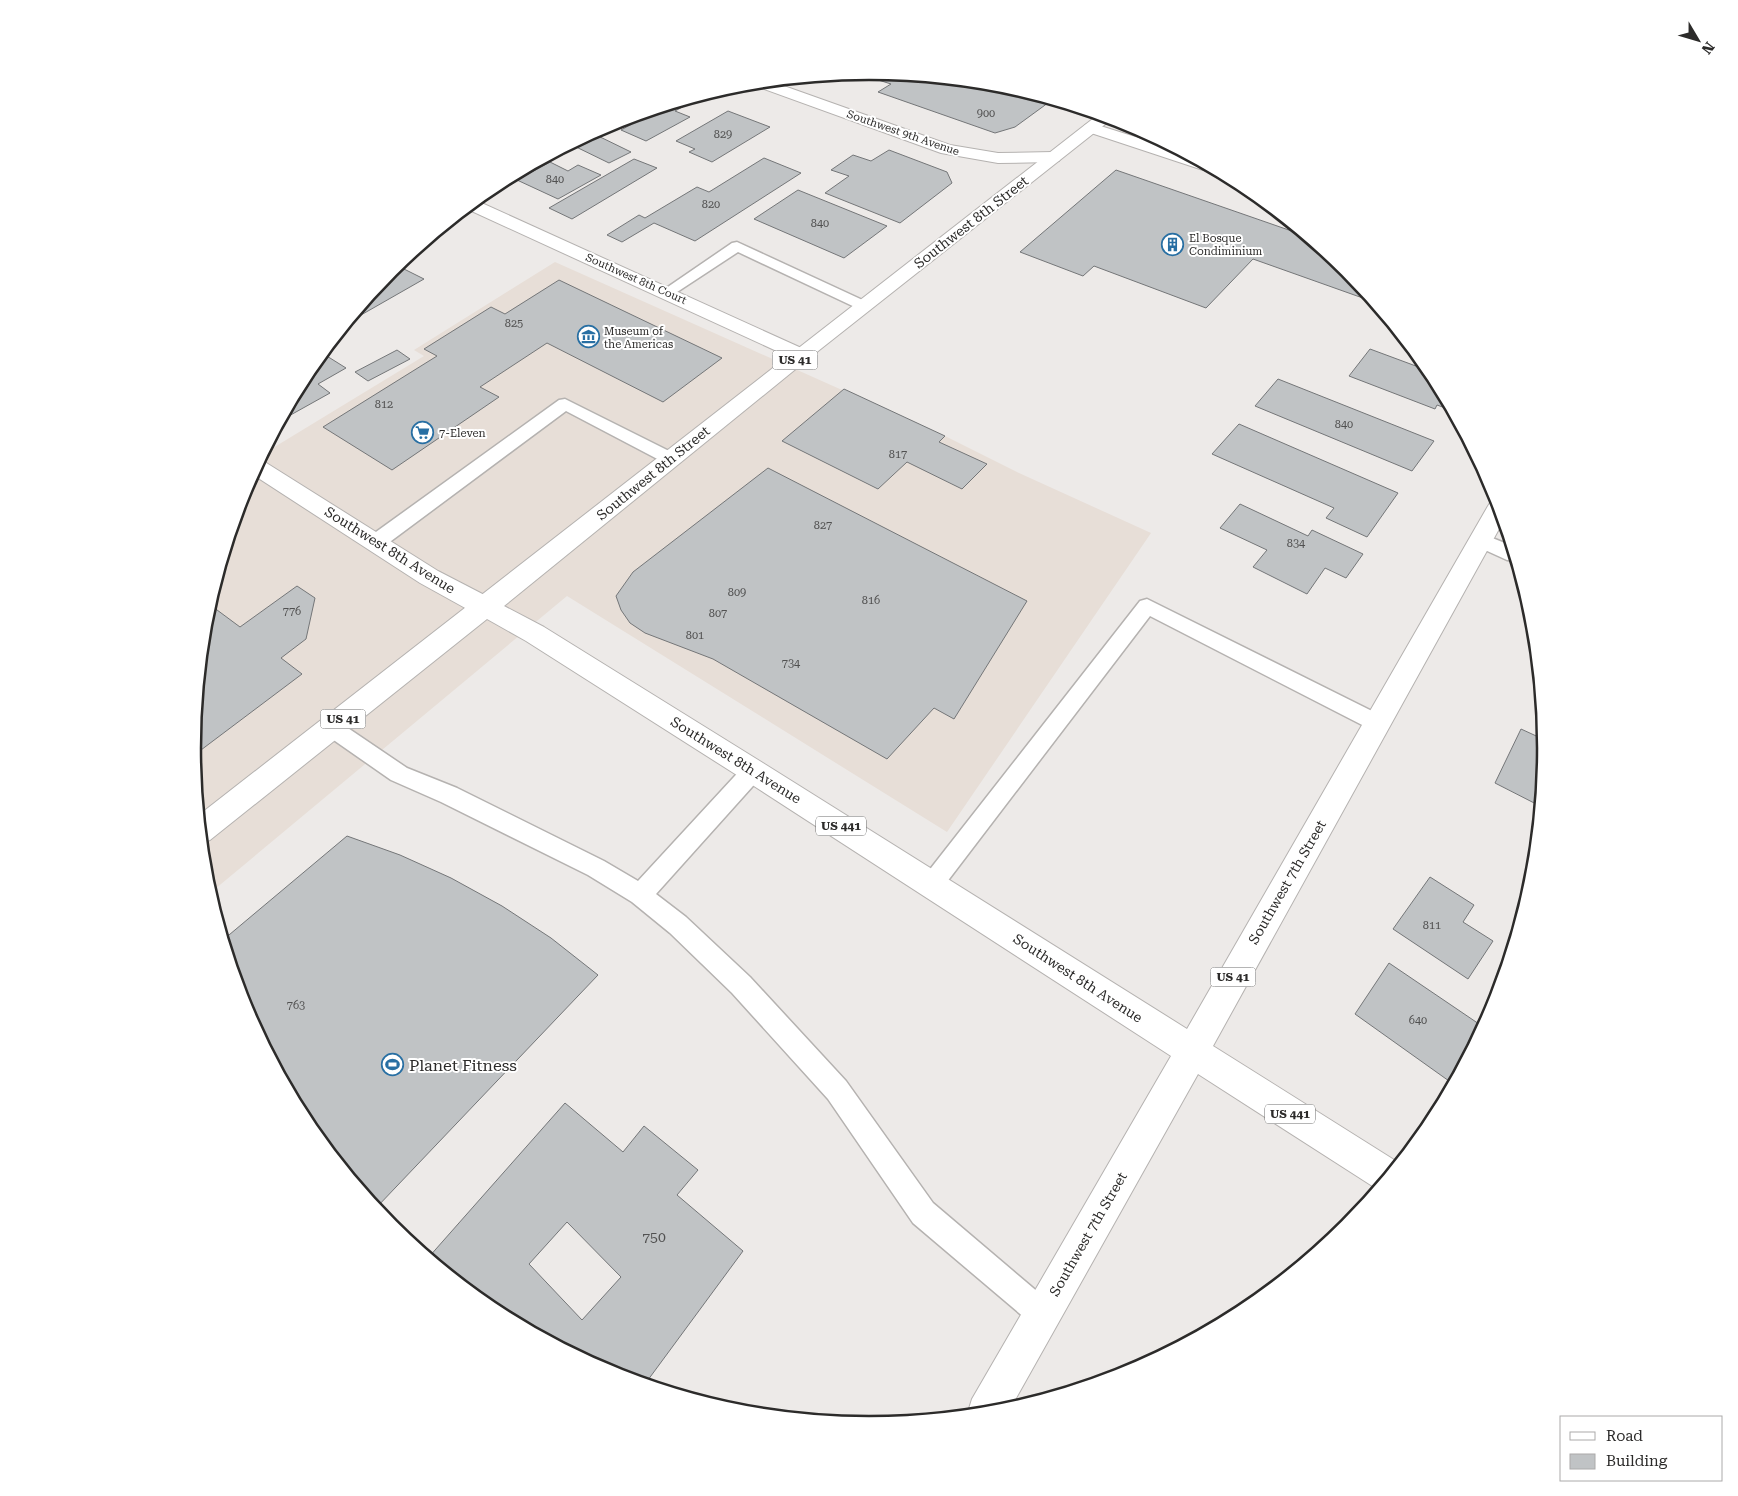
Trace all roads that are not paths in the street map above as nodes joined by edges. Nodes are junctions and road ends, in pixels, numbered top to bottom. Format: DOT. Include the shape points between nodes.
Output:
graph roads {
  1 [pos="773,87"];
  2 [pos="1099,122"];
  3 [pos="1148,142"];
  4 [pos="1053,157"];
  5 [pos="477,207"];
  6 [pos="666,293"];
  7 [pos="864,306"];
  8 [pos="801,355"];
  9 [pos="671,459"];
  10 [pos="262,470"];
  11 [pos="1495,515"];
  12 [pos="1480,540"];
  13 [pos="376,542"];
  14 [pos="1507,552"];
  15 [pos="485,607"];
  16 [pos="1377,723"];
  17 [pos="332,728"];
  18 [pos="753,770"];
  19 [pos="206,826"];
  20 [pos="932,884"];
  21 [pos="640,895"];
  22 [pos="1192,1052"];
  23 [pos="1383,1174"];
  24 [pos="1042,1314"];
  25 [pos="991,1404"];
  1 -- 4 [label="main road, Southwest 9th Avenue" via="948,149 998,158"];
  2 -- 3 [label="main road"];
  2 -- 4 [label="main road, Southwest 8th Street / US 41"];
  4 -- 7 [label="main road, Southwest 8th Street / US 41"];
  5 -- 6 [label="main road, Southwest 8th Court"];
  6 -- 7 [label="lane" via="737,246"];
  6 -- 8 [label="main road, Southwest 8th Court"];
  7 -- 8 [label="main road, Southwest 8th Street / US 41"];
  8 -- 9 [label="main road, Southwest 8th Street / US 41"];
  9 -- 13 [label="lane" via="565,404"];
  9 -- 15 [label="main road, Southwest 8th Street / US 41"];
  10 -- 13 [label="main road, Southwest 8th Avenue"];
  11 -- 12 [label="main road, Southwest 7th Street / US 41"];
  12 -- 14 [label="lane"];
  12 -- 16 [label="main road, Southwest 7th Street / US 41"];
  13 -- 15 [label="main road, Southwest 8th Avenue" via="429,577"];
  15 -- 17 [label="main road, Southwest 8th Street / US 41"];
  15 -- 18 [label="main road, Southwest 8th Avenue / US 441" via="536,634"];
  16 -- 20 [label="lane" via="1146,606"];
  16 -- 22 [label="main road, Southwest 7th Street / US 41"];
  17 -- 19 [label="main road, Southwest 8th Street / US 41"];
  17 -- 21 [label="lane" via="399,774 522,830"];
  18 -- 20 [label="main road, Southwest 8th Avenue / US 441"];
  18 -- 21 [label="lane"];
  20 -- 22 [label="main road, Southwest 8th Avenue / US 441"];
  21 -- 24 [label="lane" via="678,925 797,1044 837,1090 924,1214"];
  22 -- 23 [label="main road, Southwest 8th Avenue / US 441"];
  22 -- 24 [label="main road, Southwest 7th Street / US 41"];
  24 -- 25 [label="main road, Southwest 7th Street / US 41"];
}
